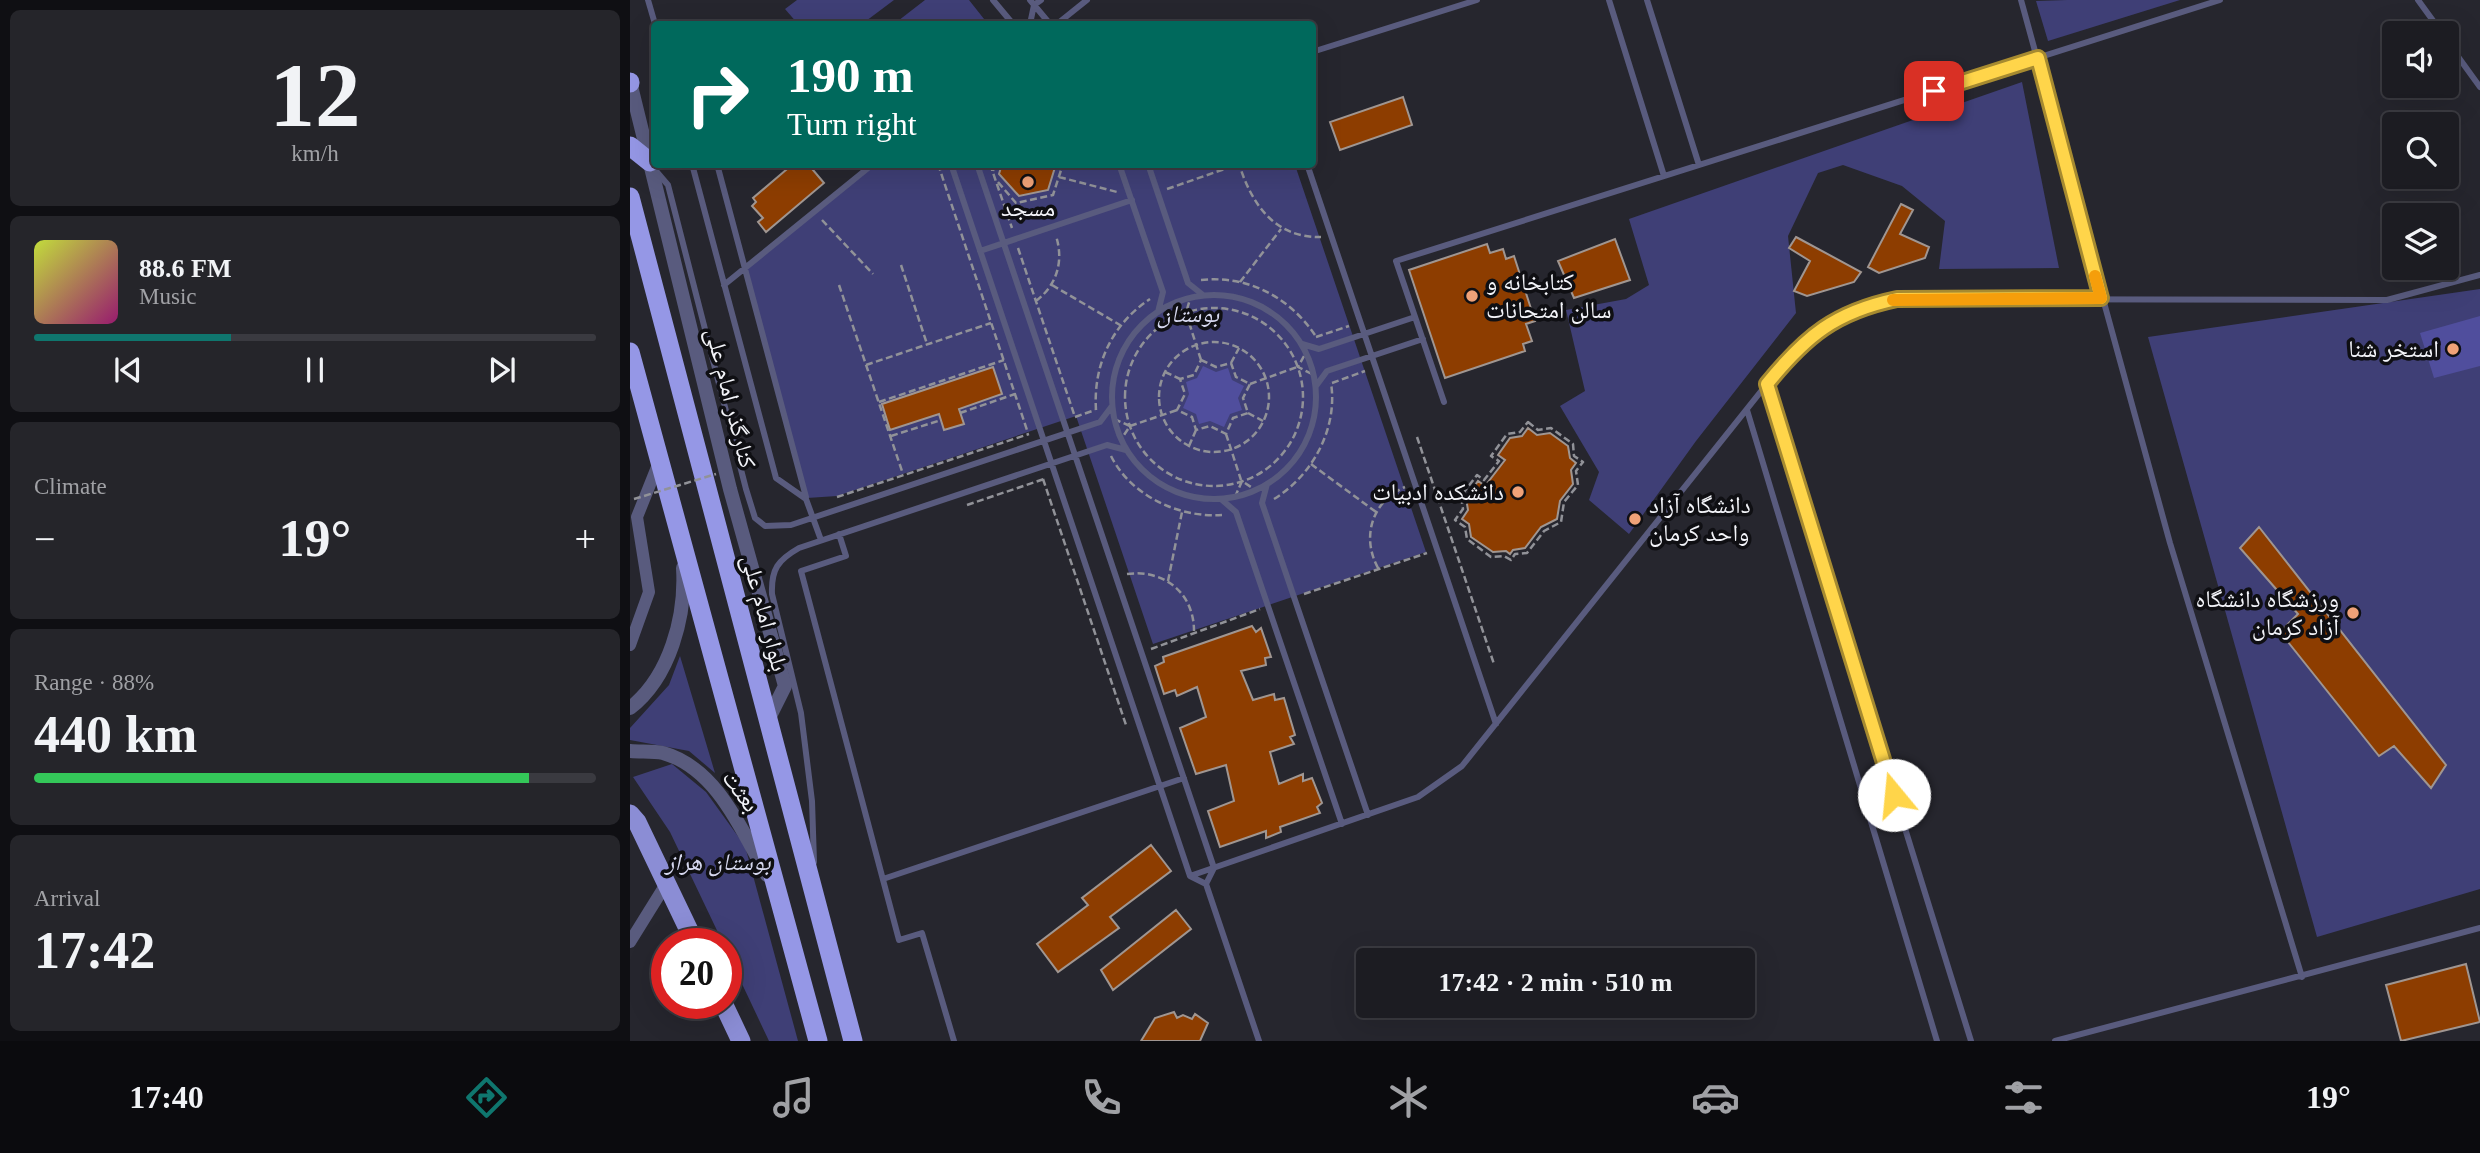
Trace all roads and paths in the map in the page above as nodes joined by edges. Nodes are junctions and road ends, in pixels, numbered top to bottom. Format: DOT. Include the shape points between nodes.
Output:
graph roads {
  1 [pos="648,0"];
  2 [pos="993,0"];
  3 [pos="1041,0"];
  4 [pos="1087,0"];
  5 [pos="1442,0"];
  6 [pos="1477,0"];
  7 [pos="1609,0"];
  8 [pos="1647,0"];
  9 [pos="2021,0"];
  10 [pos="2220,0"];
  11 [pos="2418,0"];
  12 [pos="1032,3"];
  13 [pos="1446,10"];
  14 [pos="654,21"];
  15 [pos="1010,21"];
  16 [pos="1030,21"];
  17 [pos="1047,21"];
  18 [pos="1061,21"];
  19 [pos="2433,21"];
  20 [pos="1316,51"];
  21 [pos="2038,58"];
  22 [pos="2459,58"];
  23 [pos="630,82"];
  24 [pos="2480,87"];
  25 [pos="630,146"];
  26 [pos="650,162"];
  27 [pos="1699,165"];
  28 [pos="651,166"];
  29 [pos="651,168"];
  30 [pos="654,168"];
  31 [pos="693,168"];
  32 [pos="718,168"];
  33 [pos="868,168"];
  34 [pos="938,168"];
  35 [pos="952,168"];
  36 [pos="978,168"];
  37 [pos="993,168"];
  38 [pos="1062,168"];
  39 [pos="1120,168"];
  40 [pos="1149,168"];
  41 [pos="1227,168"];
  42 [pos="1241,168"];
  43 [pos="1308,168"];
  44 [pos="1664,176"];
  45 [pos="1059,177"];
  46 [pos="996,180"];
  47 [pos="1166,189"];
  48 [pos="630,197"];
  49 [pos="1107,197"];
  50 [pos="1132,200"];
  51 [pos="814,212"];
  52 [pos="1023,225"];
  53 [pos="1052,227"];
  54 [pos="1282,229"];
  55 [pos="1321,237"];
  56 [pos="1016,239"];
  57 [pos="1004,243"];
  58 [pos="980,251"];
  59 [pos="901,265"];
  60 [pos="744,269"];
  61 [pos="873,274"];
  62 [pos="2480,275"];
  63 [pos="1240,282"];
  64 [pos="724,285"];
  65 [pos="839,285"];
  66 [pos="1052,285"];
  67 [pos="1194,288"];
  68 [pos="1203,295"];
  69 [pos="1191,297"];
  70 [pos="2101,298"];
  71 [pos="1161,299"];
  72 [pos="1037,301"];
  73 [pos="1170,304"];
  74 [pos="1158,312"];
  75 [pos="1186,313"];
  76 [pos="1415,317"];
  77 [pos="991,323"];
  78 [pos="1120,325"];
  79 [pos="1365,334"];
  80 [pos="1423,339"];
  81 [pos="927,344"];
  82 [pos="1196,345"];
  83 [pos="1239,348"];
  84 [pos="1308,349"];
  85 [pos="630,352"];
  86 [pos="1372,356"];
  87 [pos="1004,360"];
  88 [pos="1201,360"];
  89 [pos="1231,363"];
  90 [pos="866,365"];
  91 [pos="1298,367"];
  92 [pos="1166,372"];
  93 [pos="1314,374"];
  94 [pos="1266,378"];
  95 [pos="1322,378"];
  96 [pos="1180,379"];
  97 [pos="1250,384"];
  98 [pos="1767,384"];
  99 [pos="1316,386"];
  100 [pos="1015,394"];
  101 [pos="878,402"];
  102 [pos="1444,402"];
  103 [pos="1112,407"];
  104 [pos="1177,410"];
  105 [pos="1746,410"];
  106 [pos="960,413"];
  107 [pos="1248,413"];
  108 [pos="1106,415"];
  109 [pos="1162,415"];
  110 [pos="1075,417"];
  111 [pos="1114,419"];
  112 [pos="941,420"];
  113 [pos="1263,421"];
  114 [pos="1130,426"];
  115 [pos="1196,430"];
  116 [pos="1028,433"];
  117 [pos="1068,433"];
  118 [pos="1226,433"];
  119 [pos="890,436"];
  120 [pos="1418,437"];
  121 [pos="1044,441"];
  122 [pos="1119,444"];
  123 [pos="1189,446"];
  124 [pos="1231,449"];
  125 [pos="1075,455"];
  126 [pos="659,462"];
  127 [pos="1051,463"];
  128 [pos="1311,464"];
  129 [pos="716,474"];
  130 [pos="903,475"];
  131 [pos="1241,481"];
  132 [pos="1267,484"];
  133 [pos="1405,487"];
  134 [pos="1256,490"];
  135 [pos="1264,496"];
  136 [pos="1235,497"];
  137 [pos="634,499"];
  138 [pos="806,499"];
  139 [pos="1221,499"];
  140 [pos="1231,507"];
  141 [pos="1183,511"];
  142 [pos="1376,512"];
  143 [pos="813,518"];
  144 [pos="839,534"];
  145 [pos="821,540"];
  146 [pos="1454,544"];
  147 [pos="681,545"];
  148 [pos="1437,550"];
  149 [pos="1491,557"];
  150 [pos="1379,569"];
  151 [pos="1121,575"];
  152 [pos="1168,581"];
  153 [pos="1299,583"];
  154 [pos="1260,609"];
  155 [pos="1194,631"];
  156 [pos="630,645"];
  157 [pos="1144,652"];
  158 [pos="1494,664"];
  159 [pos="630,708"];
  160 [pos="768,720"];
  161 [pos="1496,724"];
  162 [pos="630,751"];
  163 [pos="1184,778"];
  164 [pos="1160,786"];
  165 [pos="630,814"];
  166 [pos="1368,815"];
  167 [pos="1342,824"];
  168 [pos="1214,868"];
  169 [pos="1191,876"];
  170 [pos="883,879"];
  171 [pos="666,884"];
  172 [pos="1206,884"];
  173 [pos="815,897"];
  174 [pos="782,901"];
  175 [pos="688,928"];
  176 [pos="2480,928"];
  177 [pos="630,942"];
  178 [pos="2302,977"];
  179 [pos="731,1019"];
  180 [pos="741,1041"];
  181 [pos="818,1041"];
  182 [pos="853,1041"];
  183 [pos="954,1041"];
  184 [pos="1259,1041"];
  185 [pos="1937,1041"];
  186 [pos="1971,1041"];
  187 [pos="2055,1041"];
  1 -- 14 [label="lane"];
  2 -- 15 [label="lane"];
  3 -- 12 [label="lane"];
  4 -- 18 [label="lane"];
  5 -- 13 [label="lane"];
  6 -- 13 [label="lane"];
  7 -- 44 [label="lane"];
  8 -- 27 [label="lane"];
  9 -- 21 [label="lane"];
  10 -- 21 [label="lane"];
  11 -- 19 [label="lane"];
  12 -- 16 [label="lane"];
  12 -- 17 [label="lane"];
  13 -- 20 [label="lane"];
  21 -- 27 [label="lane"];
  21 -- 70 [label="lane"];
  22 -- 24 [label="lane"];
  23 -- 26 [label="street, کنارگذر امام علی"];
  25 -- 26 [label="highway"];
  26 -- 28 [label="street, کنارگذر امام علی"];
  27 -- 44 [label="lane"];
  29 -- 160 [label="street, کنارگذر امام علی" via="730,489 785,686"];
  30 -- 143 [label="lane" via="668,186 755,519 765,526"];
  31 -- 64 [label="lane"];
  32 -- 60 [label="lane"];
  33 -- 51 [label="lane"];
  34 -- 77 [label="path"];
  35 -- 58 [label="lane"];
  36 -- 57 [label="lane"];
  37 -- 46 [label="path"];
  38 -- 45 [label="path"];
  39 -- 50 [label="lane"];
  40 -- 67 [label="lane" via="1188,283"];
  41 -- 47 [label="path"];
  42 -- 54 [label="path" via="1258,207"];
  43 -- 79 [label="lane"];
  44 -- 76 [label="lane" via="1396,261"];
  45 -- 46 [label="path" via="1053,195 1016,203"];
  45 -- 49 [label="path" via="1119,193"];
  46 -- 52 [label="path" via="1012,229"];
  48 -- 160 [label="highway, بلوار امام علی"];
  50 -- 53 [label="lane"];
  50 -- 71 [label="lane" via="1163,292"];
  51 -- 60 [label="lane"];
  51 -- 61 [label="path"];
  53 -- 56 [label="lane"];
  53 -- 66 [label="path" via="1060,258"];
  54 -- 55 [label="path"];
  54 -- 63 [label="path"];
  56 -- 57 [label="lane"];
  56 -- 72 [label="path"];
  57 -- 58 [label="lane"];
  57 -- 117 [label="lane"];
  58 -- 121 [label="lane"];
  59 -- 81 [label="path"];
  60 -- 64 [label="lane"];
  60 -- 138 [label="lane"];
  62 -- 70 [label="lane" via="2386,300"];
  63 -- 67 [label="path" via="1197,280"];
  63 -- 84 [label="path" via="1274,295 1293,309 1316,337"];
  64 -- 138 [label="lane" via="776,478"];
  65 -- 90 [label="path"];
  66 -- 72 [label="path"];
  66 -- 78 [label="path"];
  67 -- 68 [label="lane"];
  68 -- 69 [label="lane"];
  68 -- 84 [label="lane" via="1235,296 1264,307"];
  69 -- 73 [label="lane"];
  69 -- 75 [label="path"];
  70 -- 98 [label="lane" via="1897,299 1868,305 1816,331"];
  70 -- 178 [label="lane"];
  71 -- 73 [label="path"];
  71 -- 74 [label="lane"];
  71 -- 78 [label="path" via="1154,296"];
  72 -- 110 [label="path"];
  73 -- 74 [label="lane"];
  73 -- 75 [label="path"];
  74 -- 103 [label="lane" via="1133,334 1122,353 1112,384"];
  75 -- 82 [label="path"];
  75 -- 91 [label="path" via="1223,309 1258,320 1286,345"];
  75 -- 114 [label="path" via="1153,333 1137,353 1126,389"];
  76 -- 79 [label="lane"];
  76 -- 80 [label="lane"];
  77 -- 81 [label="path"];
  77 -- 87 [label="path"];
  78 -- 108 [label="path" via="1097,376 1096,410"];
  79 -- 84 [label="lane"];
  79 -- 86 [label="lane"];
  80 -- 86 [label="lane"];
  80 -- 102 [label="lane"];
  81 -- 90 [label="path"];
  82 -- 83 [label="path" via="1218,342"];
  82 -- 88 [label="path"];
  82 -- 92 [label="path" via="1178,356"];
  83 -- 89 [label="path"];
  83 -- 94 [label="path" via="1255,360"];
  84 -- 91 [label="path"];
  84 -- 93 [label="lane"];
  85 -- 126 [label="highway"];
  86 -- 95 [label="lane" via="1327,371"];
  86 -- 148 [label="lane"];
  87 -- 100 [label="path"];
  87 -- 101 [label="path"];
  88 -- 89 [label="path" via="1216,367"];
  88 -- 96 [label="path" via="1194,375"];
  89 -- 97 [label="path" via="1236,377"];
  90 -- 101 [label="path"];
  91 -- 93 [label="path"];
  91 -- 94 [label="path"];
  91 -- 131 [label="path" via="1303,405 1296,430 1275,461"];
  92 -- 96 [label="path"];
  92 -- 109 [label="path" via="1159,393"];
  93 -- 99 [label="lane"];
  94 -- 97 [label="path"];
  94 -- 113 [label="path" via="1269,400"];
  95 -- 99 [label="lane"];
  95 -- 128 [label="path" via="1331,383 1331,407 1323,443"];
  96 -- 104 [label="path" via="1185,394"];
  97 -- 107 [label="path" via="1243,398"];
  98 -- 105 [label="lane"];
  98 -- 186 [label="lane"];
  99 -- 132 [label="lane" via="1308,437 1291,464"];
  100 -- 106 [label="path"];
  100 -- 116 [label="path"];
  101 -- 119 [label="path"];
  103 -- 108 [label="lane"];
  103 -- 111 [label="lane"];
  104 -- 109 [label="path"];
  104 -- 115 [label="path" via="1192,417"];
  105 -- 161 [label="lane"];
  105 -- 185 [label="lane"];
  107 -- 113 [label="path"];
  107 -- 118 [label="path" via="1233,418"];
  108 -- 111 [label="path"];
  108 -- 117 [label="lane" via="1100,422"];
  109 -- 114 [label="path"];
  109 -- 123 [label="path" via="1172,433"];
  111 -- 114 [label="path"];
  111 -- 122 [label="lane"];
  112 -- 119 [label="path"];
  113 -- 124 [label="path" via="1250,438"];
  114 -- 122 [label="path"];
  114 -- 131 [label="path" via="1141,449 1169,474 1205,485"];
  115 -- 118 [label="path" via="1210,426"];
  115 -- 123 [label="path"];
  117 -- 121 [label="lane"];
  117 -- 125 [label="lane"];
  118 -- 124 [label="path"];
  119 -- 130 [label="path"];
  120 -- 146 [label="path"];
  121 -- 127 [label="lane"];
  121 -- 143 [label="lane"];
  122 -- 125 [label="lane"];
  122 -- 139 [label="lane" via="1140,468 1167,487 1187,496"];
  122 -- 141 [label="path" via="1111,457 1133,484 1151,498"];
  123 -- 124 [label="path" via="1209,452"];
  124 -- 131 [label="path"];
  125 -- 127 [label="lane"];
  125 -- 163 [label="lane"];
  126 -- 147 [label="highway"];
  126 -- 156 [label="street" via="637,517 649,592"];
  127 -- 144 [label="lane"];
  127 -- 164 [label="lane"];
  128 -- 135 [label="path" via="1280,495 1271,500"];
  128 -- 142 [label="path"];
  129 -- 137 [label="path, bridge"];
  131 -- 134 [label="path"];
  131 -- 136 [label="path"];
  132 -- 134 [label="lane"];
  132 -- 135 [label="lane"];
  133 -- 142 [label="path"];
  134 -- 136 [label="lane"];
  135 -- 166 [label="lane" via="1262,503"];
  136 -- 139 [label="lane"];
  136 -- 140 [label="path"];
  138 -- 143 [label="lane"];
  139 -- 140 [label="lane"];
  140 -- 141 [label="path" via="1228,514"];
  140 -- 167 [label="lane"];
  141 -- 152 [label="path"];
  142 -- 150 [label="path" via="1370,541"];
  143 -- 145 [label="lane"];
  144 -- 145 [label="lane"];
  144 -- 170 [label="lane" via="846,556 801,571"];
  145 -- 173 [label="lane" via="782,558 771,573 801,713 812,801"];
  146 -- 148 [label="path"];
  146 -- 158 [label="path"];
  147 -- 159 [label="street" via="685,598 670,648 653,686"];
  147 -- 174 [label="highway"];
  148 -- 150 [label="path"];
  148 -- 161 [label="lane"];
  149 -- 149 [label="path" via="1511,560 1561,522 1564,502 1578,485 1576,471 1583,462 1574,456 1573,444 1552,428 1538,430 1528,422 1520,432 1507,434 1491,456 1499,461 1484,480 1477,475 1461,496 1463,509 1455,520 1465,527 1467,539"];
  150 -- 153 [label="path" via="1303,595"];
  151 -- 152 [label="path" via="1149,574"];
  152 -- 155 [label="path" via="1188,603"];
  154 -- 155 [label="path"];
  155 -- 157 [label="path"];
  160 -- 173 [label="highway, بلوار امام علی"];
  161 -- 166 [label="lane" via="1462,766 1419,797"];
  162 -- 174 [label="street, بعثت" via="663,753 694,767 725,802"];
  163 -- 164 [label="lane"];
  163 -- 168 [label="lane"];
  164 -- 169 [label="lane"];
  164 -- 170 [label="lane"];
  165 -- 171 [label="main road"];
  166 -- 167 [label="lane"];
  167 -- 168 [label="lane"];
  168 -- 169 [label="lane"];
  168 -- 172 [label="lane"];
  169 -- 172 [label="lane"];
  170 -- 183 [label="lane" via="899,940 922,933"];
  171 -- 175 [label="main road"];
  171 -- 177 [label="street"];
  172 -- 184 [label="lane"];
  173 -- 182 [label="highway, بلوار امام علی"];
  174 -- 181 [label="highway"];
  176 -- 178 [label="lane"];
  178 -- 187 [label="lane"];
  179 -- 180 [label="main road"];
}
